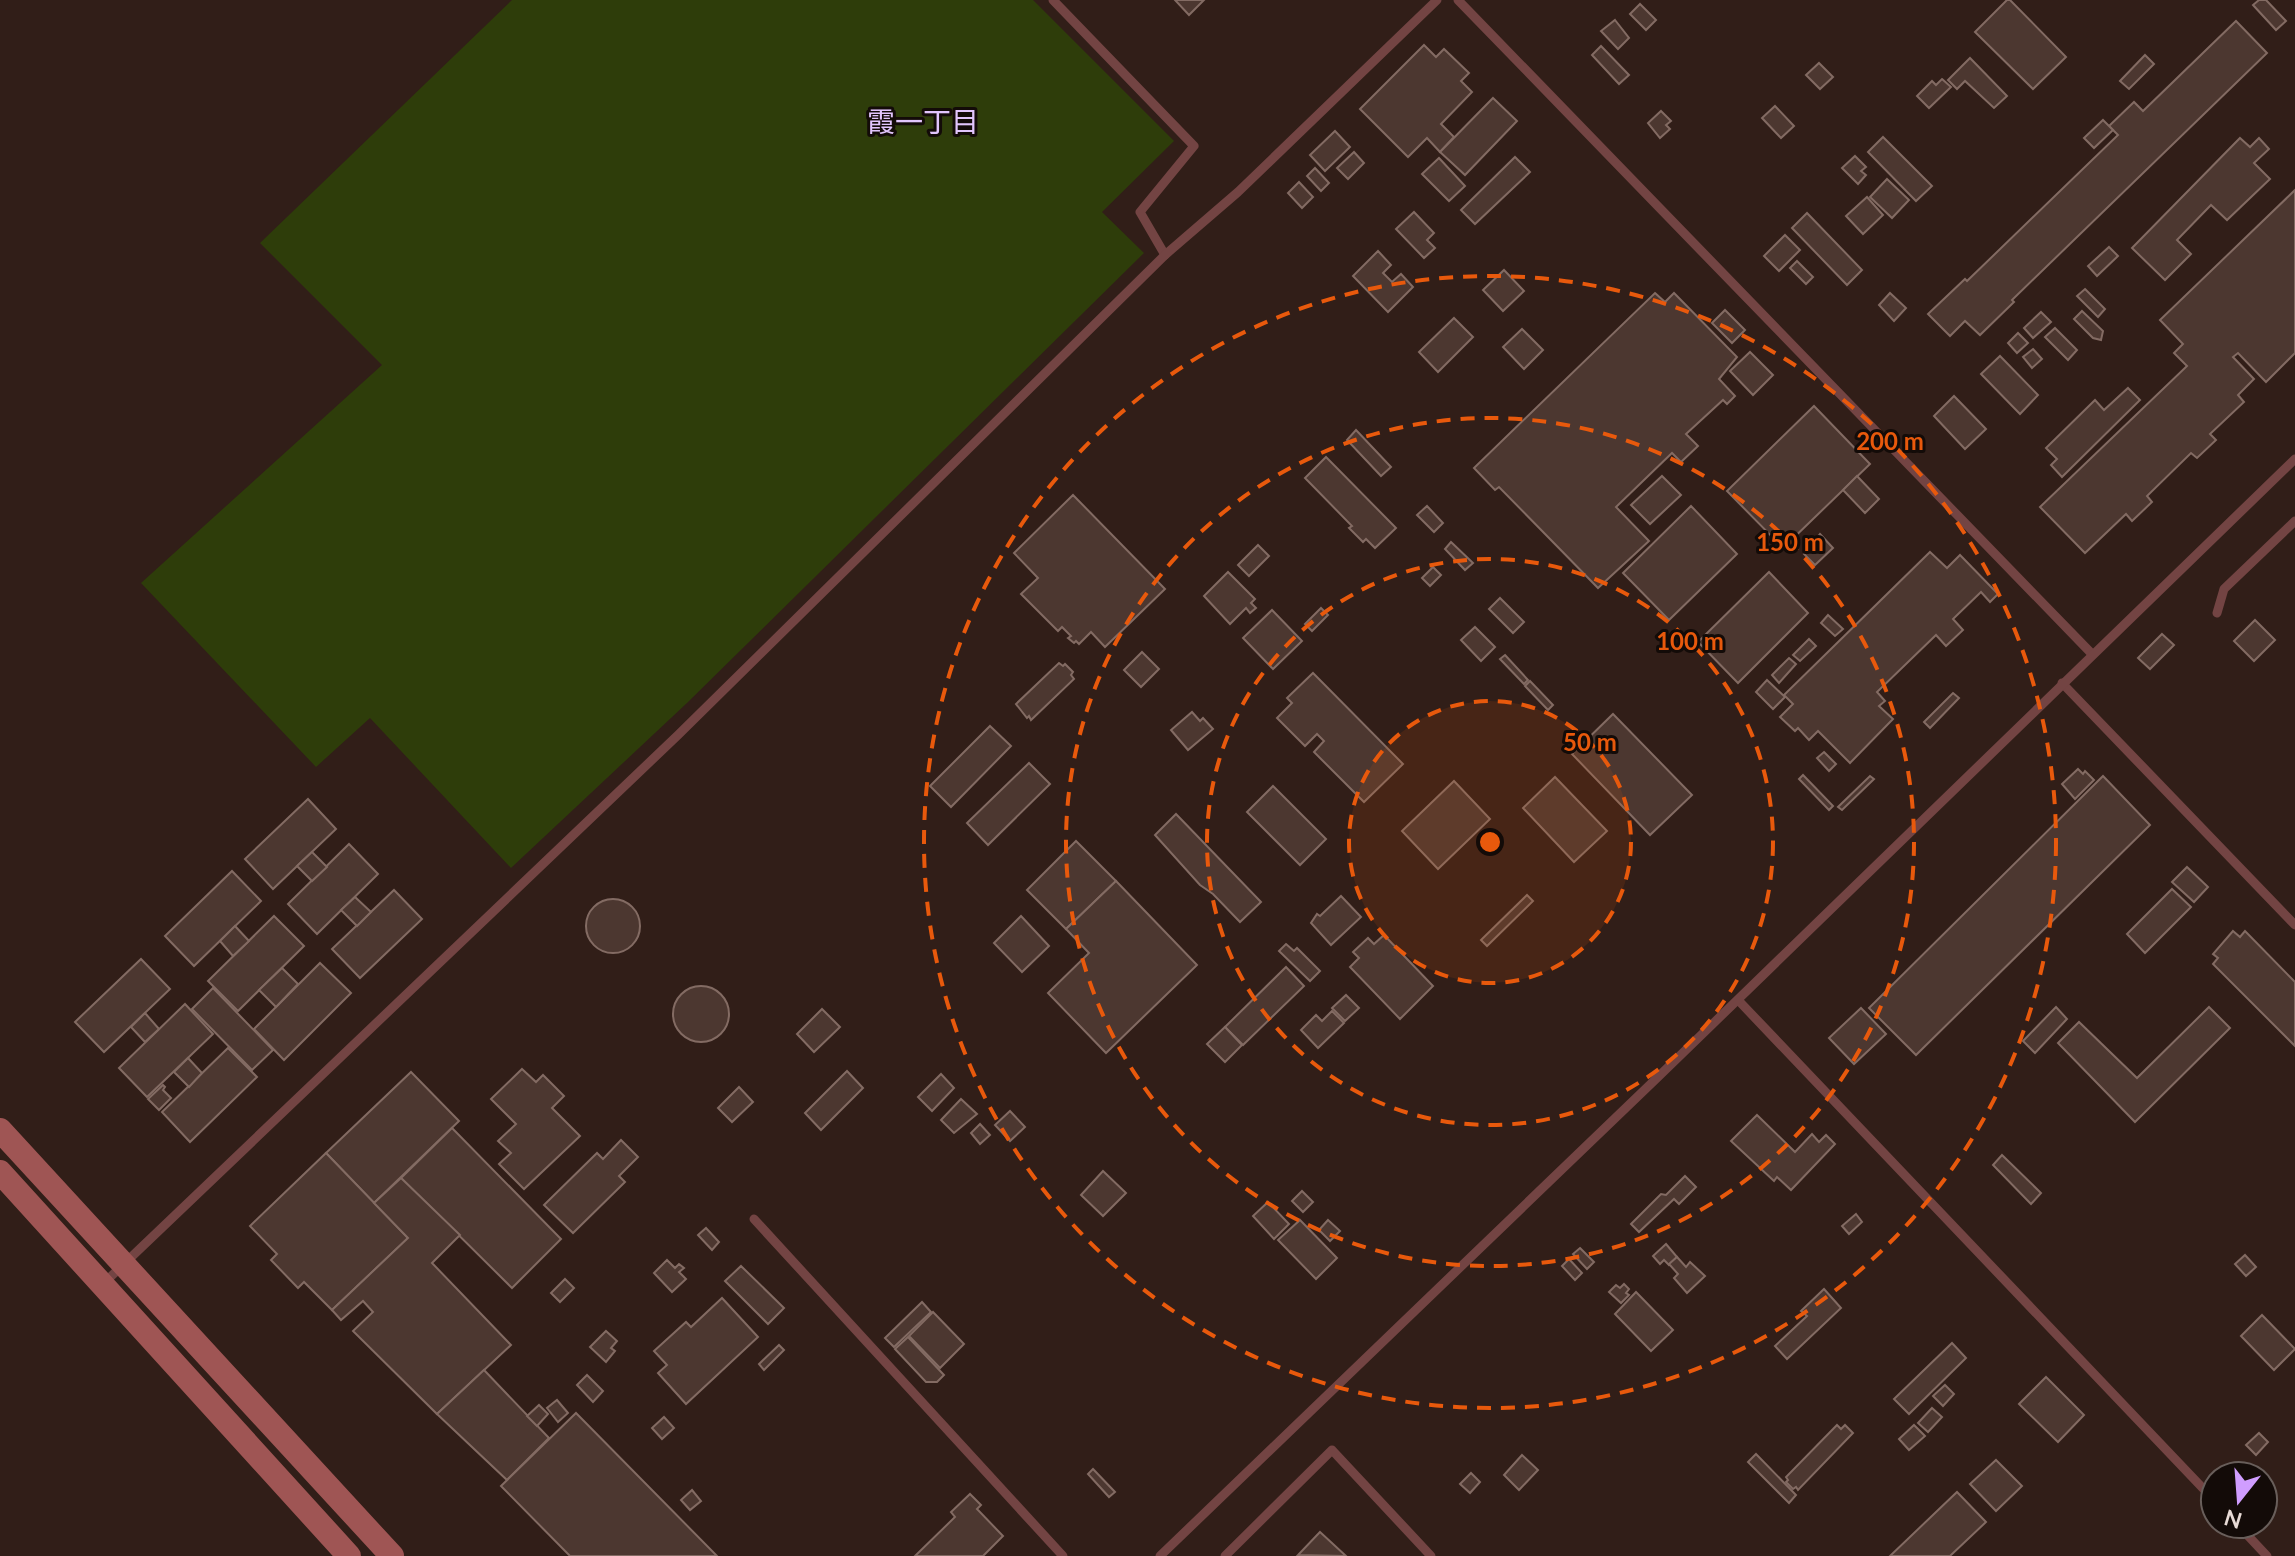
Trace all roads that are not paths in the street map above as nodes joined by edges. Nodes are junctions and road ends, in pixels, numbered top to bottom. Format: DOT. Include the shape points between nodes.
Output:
graph roads {
  1 [pos="1053,0"];
  2 [pos="1437,0"];
  3 [pos="1458,0"];
  4 [pos="1165,255"];
  5 [pos="2295,459"];
  6 [pos="2295,521"];
  7 [pos="2217,613"];
  8 [pos="2092,654"];
  9 [pos="2062,683"];
  10 [pos="2295,925"];
  11 [pos="1738,1000"];
  12 [pos="0,1130"];
  13 [pos="0,1172"];
  14 [pos="754,1219"];
  15 [pos="123,1264"];
  16 [pos="103,1284"];
  17 [pos="2199,1484"];
  18 [pos="2252,1540"];
  19 [pos="349,1556"];
  20 [pos="392,1556"];
  21 [pos="1063,1556"];
  22 [pos="1160,1556"];
  23 [pos="1225,1556"];
  24 [pos="1431,1556"];
  25 [pos="2267,1556"];
  1 -- 4 [label="lane" via="1194,146 1140,212"];
  2 -- 4 [label="lane"];
  3 -- 8 [label="lane"];
  4 -- 15 [label="lane" via="678,735"];
  5 -- 8 [label="lane"];
  6 -- 7 [label="lane" via="2224,589"];
  8 -- 9 [label="lane"];
  9 -- 10 [label="lane"];
  9 -- 11 [label="lane"];
  11 -- 17 [label="lane"];
  11 -- 22 [label="lane"];
  12 -- 15 [label="street"];
  13 -- 16 [label="street"];
  14 -- 21 [label="lane"];
  15 -- 16 [label="lane"];
  15 -- 20 [label="street"];
  16 -- 19 [label="street"];
  18 -- 25 [label="lane"];
  23 -- 24 [label="lane" via="1332,1450"];
}
